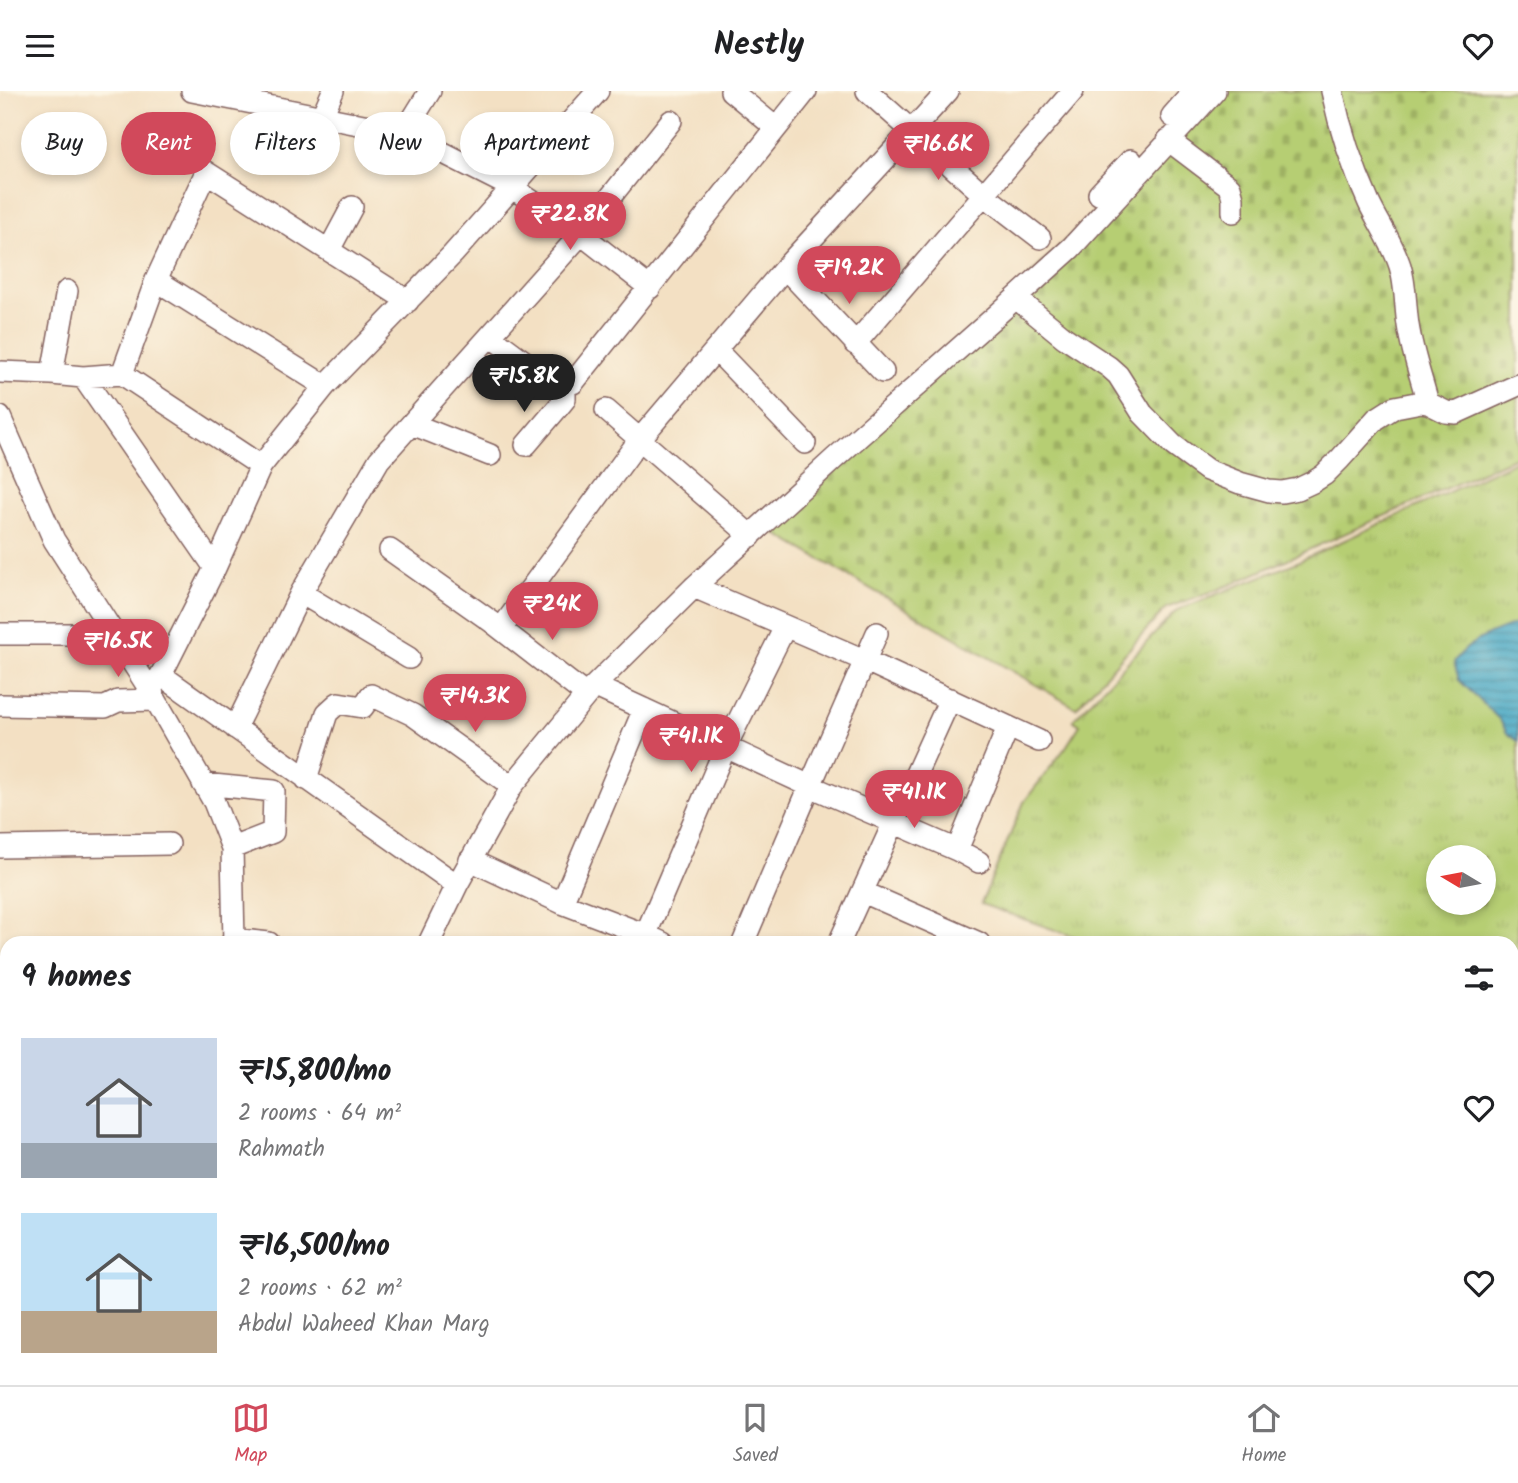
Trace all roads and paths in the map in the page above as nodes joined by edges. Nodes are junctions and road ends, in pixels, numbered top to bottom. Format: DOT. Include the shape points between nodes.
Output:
graph roads {
  1 [pos="192,91"];
  2 [pos="333,91"];
  3 [pos="430,91"];
  4 [pos="598,91"];
  5 [pos="731,91"];
  6 [pos="807,91"];
  7 [pos="867,91"];
  8 [pos="948,91"];
  9 [pos="1073,91"];
  10 [pos="1194,91"];
  11 [pos="1215,91"];
  12 [pos="1332,91"];
  13 [pos="301,112"];
  14 [pos="324,112"];
  15 [pos="417,112"];
  16 [pos="671,121"];
  17 [pos="776,128"];
  18 [pos="912,131"];
  19 [pos="1168,140"];
  20 [pos="446,154"];
  21 [pos="511,187"];
  22 [pos="1099,194"];
  23 [pos="984,195"];
  24 [pos="352,207"];
  25 [pos="1233,212"];
  26 [pos="581,233"];
  27 [pos="1040,237"];
  28 [pos="329,250"];
  29 [pos="785,268"];
  30 [pos="156,280"];
  31 [pos="650,288"];
  32 [pos="67,291"];
  33 [pos="1016,298"];
  34 [pos="408,300"];
  35 [pos="490,336"];
  36 [pos="855,344"];
  37 [pos="716,350"];
  38 [pos="0,372"];
  39 [pos="883,372"];
  40 [pos="52,374"];
  41 [pos="122,375"];
  42 [pos="83,377"];
  43 [pos="573,383"];
  44 [pos="1518,385"];
  45 [pos="326,386"];
  46 [pos="1428,403"];
  47 [pos="606,409"];
  48 [pos="0,417"];
  49 [pos="412,424"];
  50 [pos="640,439"];
  51 [pos="806,443"];
  52 [pos="526,445"];
  53 [pos="490,455"];
  54 [pos="261,467"];
  55 [pos="751,536"];
  56 [pos="390,550"];
  57 [pos="215,568"];
  58 [pos="694,587"];
  59 [pos="301,593"];
  60 [pos="785,627"];
  61 [pos="501,629"];
  62 [pos="877,633"];
  63 [pos="0,634"];
  64 [pos="114,634"];
  65 [pos="409,658"];
  66 [pos="864,660"];
  67 [pos="590,690"];
  68 [pos="157,695"];
  69 [pos="950,699"];
  70 [pos="0,705"];
  71 [pos="644,709"];
  72 [pos="1008,727"];
  73 [pos="235,728"];
  74 [pos="1039,741"];
  75 [pos="726,746"];
  76 [pos="306,779"];
  77 [pos="204,784"];
  78 [pos="512,786"];
  79 [pos="810,786"];
  80 [pos="895,823"];
  81 [pos="169,844"];
  82 [pos="0,847"];
  83 [pos="232,848"];
  84 [pos="957,850"];
  85 [pos="470,860"];
  86 [pos="979,862"];
  87 [pos="457,885"];
  88 [pos="863,892"];
  89 [pos="562,903"];
  90 [pos="940,935"];
  91 [pos="233,936"];
  92 [pos="432,936"];
  93 [pos="638,936"];
  94 [pos="652,936"];
  95 [pos="746,936"];
  96 [pos="842,936"];
  1 -- 13 [label="street"];
  2 -- 14 [label="street"];
  3 -- 15 [label="street"];
  4 -- 21 [label="street"];
  5 -- 17 [label="street"];
  6 -- 17 [label="street"];
  7 -- 18 [label="street"];
  8 -- 18 [label="street"];
  9 -- 23 [label="street"];
  10 -- 22 [label="street"];
  11 -- 19 [label="street"];
  12 -- 46 [label="street" via="1353,165 1400,264 1407,323"];
  16 -- 26 [label="street"];
  17 -- 31 [label="street"];
  18 -- 23 [label="street"];
  18 -- 29 [label="street"];
  19 -- 25 [label="street" via="1230,187"];
  19 -- 33 [label="street" via="1071,248"];
  20 -- 21 [label="street"];
  21 -- 26 [label="street"];
  21 -- 34 [label="street"];
  23 -- 27 [label="street"];
  23 -- 36 [label="street"];
  24 -- 28 [label="street"];
  26 -- 31 [label="street"];
  26 -- 35 [label="street"];
  28 -- 30 [label="street" via="206,171"];
  28 -- 34 [label="street"];
  29 -- 36 [label="street"];
  29 -- 37 [label="street"];
  30 -- 41 [label="street"];
  30 -- 45 [label="street"];
  31 -- 43 [label="street"];
  32 -- 40 [label="street"];
  33 -- 46 [label="street" via="1118,375 1142,413 1173,446 1207,470 1269,491 1298,489 1313,482 1376,419 1395,407"];
  33 -- 55 [label="street"];
  34 -- 45 [label="street"];
  35 -- 49 [label="street"];
  35 -- 52 [label="street" via="565,394"];
  36 -- 39 [label="street"];
  37 -- 50 [label="street"];
  37 -- 51 [label="street"];
  38 -- 40 [label="street"];
  40 -- 42 [label="street"];
  41 -- 42 [label="street"];
  41 -- 54 [label="street"];
  42 -- 57 [label="street"];
  44 -- 46 [label="street" via="1456,413"];
  45 -- 54 [label="street"];
  47 -- 50 [label="street"];
  48 -- 64 [label="street" via="54,540"];
  49 -- 53 [label="street"];
  49 -- 59 [label="street" via="379,460"];
  50 -- 55 [label="street"];
  50 -- 61 [label="street"];
  54 -- 57 [label="street"];
  55 -- 58 [label="street"];
  56 -- 61 [label="street"];
  57 -- 68 [label="street"];
  58 -- 60 [label="street"];
  58 -- 67 [label="street"];
  59 -- 65 [label="street"];
  59 -- 73 [label="street"];
  60 -- 66 [label="street"];
  60 -- 75 [label="street"];
  61 -- 67 [label="street"];
  62 -- 66 [label="street"];
  63 -- 64 [label="street"];
  64 -- 68 [label="street"];
  66 -- 69 [label="street"];
  66 -- 79 [label="street"];
  67 -- 71 [label="street"];
  67 -- 78 [label="street"];
  68 -- 70 [label="street" via="118,701 105,708"];
  68 -- 73 [label="street"];
  68 -- 77 [label="street"];
  69 -- 72 [label="street"];
  69 -- 80 [label="street"];
  71 -- 75 [label="street"];
  71 -- 89 [label="street"];
  72 -- 74 [label="street"];
  72 -- 84 [label="street"];
  73 -- 76 [label="street"];
  75 -- 79 [label="street"];
  75 -- 94 [label="street"];
  76 -- 78 [label="street" via="327,713 338,703 363,707 371,695 413,715"];
  76 -- 87 [label="street"];
  77 -- 83 [label="street"];
  77 -- 83 [label="street" via="274,791 273,832"];
  78 -- 85 [label="street"];
  79 -- 80 [label="street"];
  79 -- 95 [label="street"];
  80 -- 84 [label="street"];
  80 -- 88 [label="street"];
  81 -- 82 [label="street"];
  83 -- 91 [label="street"];
  84 -- 86 [label="street"];
  85 -- 87 [label="street"];
  85 -- 89 [label="street"];
  87 -- 92 [label="street"];
  88 -- 90 [label="street"];
  88 -- 96 [label="street"];
  89 -- 93 [label="street"];
}
